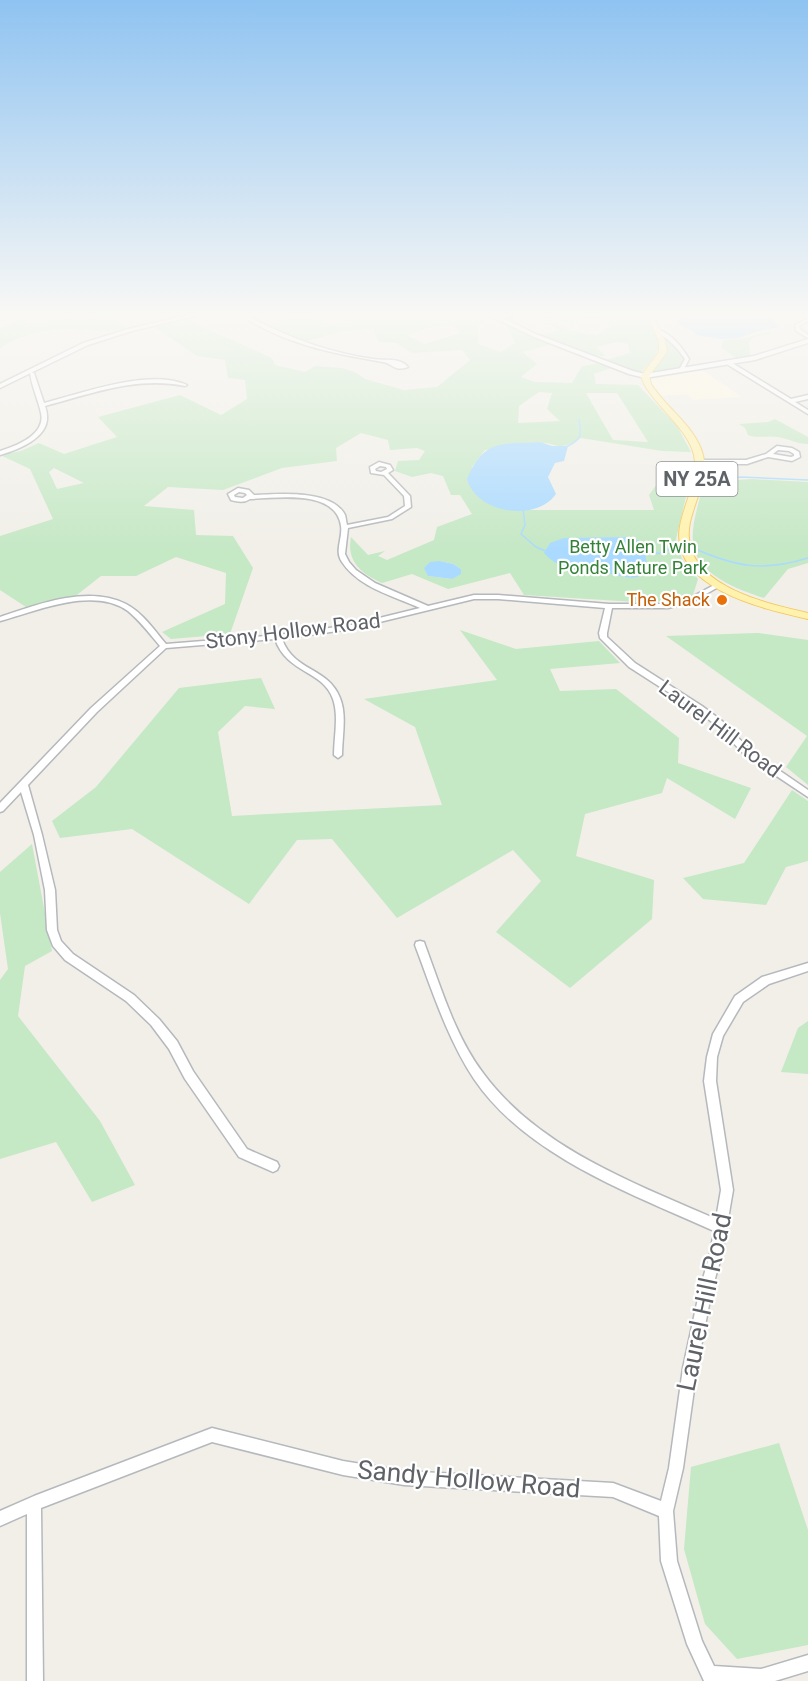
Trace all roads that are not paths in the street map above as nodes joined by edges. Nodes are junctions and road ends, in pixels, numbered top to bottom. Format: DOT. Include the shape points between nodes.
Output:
graph roads {
  1 [pos="39,394"];
  2 [pos="86,394"];
  3 [pos="655,394"];
  4 [pos="780,394"];
  5 [pos="808,398"];
  6 [pos="791,401"];
  7 [pos="42,405"];
  8 [pos="808,412"];
  9 [pos="0,453"];
  10 [pos="768,455"];
  11 [pos="699,462"];
  12 [pos="385,473"];
  13 [pos="250,496"];
  14 [pos="345,527"];
  15 [pos="718,585"];
  16 [pos="609,606"];
  17 [pos="426,608"];
  18 [pos="808,616"];
  19 [pos="0,619"];
  20 [pos="278,637"];
  21 [pos="164,646"];
  22 [pos="338,755"];
  23 [pos="24,786"];
  24 [pos="808,794"];
  25 [pos="0,809"];
  26 [pos="420,945"];
  27 [pos="808,967"];
  28 [pos="273,1166"];
  29 [pos="720,1227"];
  30 [pos="34,1503"];
  31 [pos="666,1511"];
  32 [pos="0,1519"];
  33 [pos="808,1663"];
  34 [pos="711,1678"];
  35 [pos="34,1681"];
  1 -- 7 [label="street"];
  2 -- 7 [label="street"];
  3 -- 11 [label="main road, NY 25A" via="686,429"];
  4 -- 6 [label="street"];
  5 -- 6 [label="street"];
  6 -- 8 [label="street"];
  7 -- 9 [label="street" via="45,416 39,432"];
  10 -- 11 [label="street" via="747,462"];
  11 -- 15 [label="main road, NY 25A" via="684,541 699,570"];
  12 -- 14 [label="street" via="407,496 408,507 390,518"];
  13 -- 14 [label="street" via="323,500 338,513"];
  14 -- 17 [label="street" via="341,548 346,563 363,577"];
  15 -- 16 [label="street, Stony Hollow Road" via="690,601 668,606"];
  15 -- 18 [label="main road, NY 25A" via="744,600"];
  16 -- 17 [label="street, Stony Hollow Road" via="498,597 462,599"];
  16 -- 24 [label="street, Laurel Hill Road" via="604,638 632,665 699,708 748,753"];
  17 -- 20 [label="street, Stony Hollow Road" via="351,627"];
  19 -- 21 [label="street" via="63,602 106,600 133,613"];
  20 -- 21 [label="street, Stony Hollow Road"];
  20 -- 22 [label="street" via="280,649 288,659 333,690 339,707"];
  21 -- 23 [label="street" via="94,710"];
  23 -- 25 [label="street"];
  23 -- 28 [label="street" via="50,890 52,930 57,943 69,957 130,998 155,1022 243,1153"];
  26 -- 29 [label="street" via="463,1049 497,1100 566,1153"];
  27 -- 29 [label="street, Laurel Hill Road" via="750,989 739,999 718,1034 710,1081 728,1190"];
  29 -- 31 [label="street, Laurel Hill Road" via="690,1368"];
  30 -- 31 [label="street, Sandy Hollow Road" via="212,1435 343,1468 404,1478 613,1490"];
  30 -- 32 [label="street, Sandy Hollow Road"];
  30 -- 35 [label="street"];
  31 -- 34 [label="street, Laurel Hill Road" via="669,1561 695,1644"];
  33 -- 34 [label="street" via="761,1677"];
}
